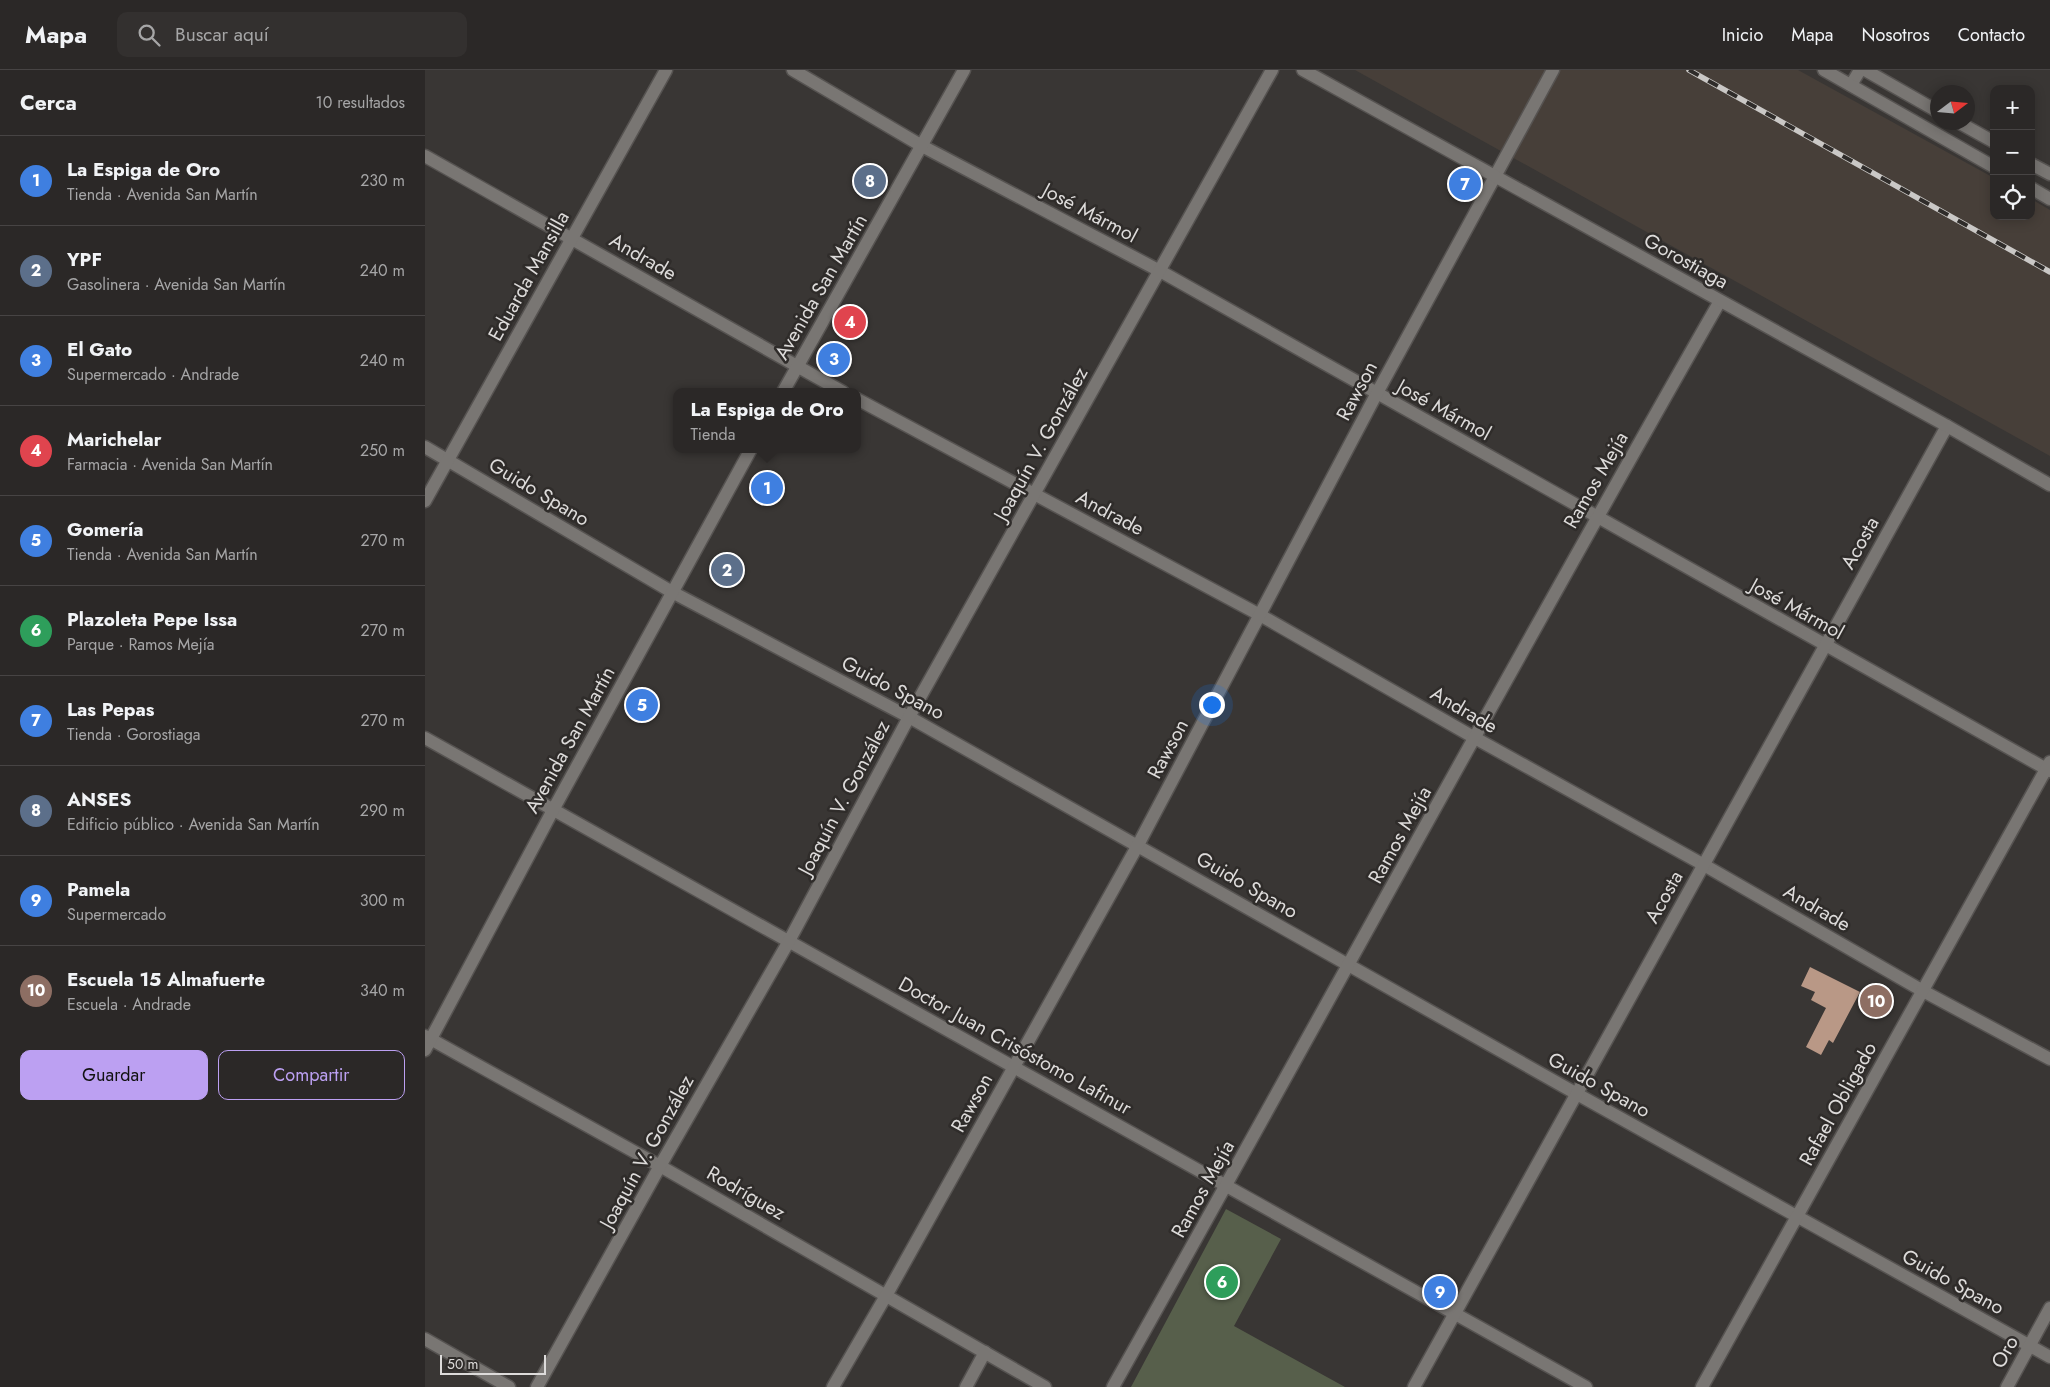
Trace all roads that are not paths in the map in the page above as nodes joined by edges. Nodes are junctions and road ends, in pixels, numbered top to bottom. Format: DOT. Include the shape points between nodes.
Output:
graph roads {
  1 [pos="666,70"];
  2 [pos="793,70"];
  3 [pos="964,70"];
  4 [pos="1272,70"];
  5 [pos="1303,70"];
  6 [pos="1553,70"];
  7 [pos="1824,70"];
  8 [pos="1859,70"];
  9 [pos="1865,70"];
  10 [pos="1851,85"];
  11 [pos="1930,107"];
  12 [pos="1973,130"];
  13 [pos="1990,140"];
  14 [pos="922,146"];
  15 [pos="425,156"];
  16 [pos="1990,165"];
  17 [pos="2035,166"];
  18 [pos="2050,174"];
  19 [pos="1496,176"];
  20 [pos="2035,190"];
  21 [pos="2050,199"];
  22 [pos="572,238"];
  23 [pos="1160,271"];
  24 [pos="1720,301"];
  25 [pos="797,367"];
  26 [pos="785,388"];
  27 [pos="836,388"];
  28 [pos="1377,393"];
  29 [pos="861,401"];
  30 [pos="1947,426"];
  31 [pos="425,447"];
  32 [pos="749,453"];
  33 [pos="448,460"];
  34 [pos="2050,485"];
  35 [pos="1035,494"];
  36 [pos="425,501"];
  37 [pos="1596,517"];
  38 [pos="672,592"];
  39 [pos="1260,615"];
  40 [pos="1825,646"];
  41 [pos="909,717"];
  42 [pos="425,738"];
  43 [pos="1475,738"];
  44 [pos="2049,767"];
  45 [pos="553,810"];
  46 [pos="1138,845"];
  47 [pos="1703,865"];
  48 [pos="789,941"];
  49 [pos="1349,965"];
  50 [pos="1923,991"];
  51 [pos="427,1042"];
  52 [pos="2050,1059"];
  53 [pos="1014,1067"];
  54 [pos="1577,1094"];
  55 [pos="660,1166"];
  56 [pos="1226,1186"];
  57 [pos="1797,1216"];
  58 [pos="887,1294"];
  59 [pos="2050,1308"];
  60 [pos="1455,1314"];
  61 [pos="425,1339"];
  62 [pos="2029,1346"];
  63 [pos="985,1352"];
  64 [pos="2050,1357"];
  65 [pos="509,1387"];
  66 [pos="537,1387"];
  67 [pos="833,1387"];
  68 [pos="966,1387"];
  69 [pos="1045,1387"];
  70 [pos="1113,1387"];
  71 [pos="1414,1387"];
  72 [pos="1586,1387"];
  73 [pos="1702,1387"];
  74 [pos="2007,1387"];
  1 -- 22 [label="street, Eduarda Mansilla"];
  2 -- 14 [label="street, José Mármol"];
  3 -- 14 [label="street, Avenida San Martín"];
  4 -- 23 [label="street, Joaquín V. González"];
  5 -- 19 [label="street, Gorostiaga"];
  6 -- 19 [label="street, Rawson"];
  7 -- 10 [label="street"];
  8 -- 10 [label="street"];
  9 -- 11 [label="street"];
  10 -- 16 [label="street"];
  12 -- 13 [label="street"];
  14 -- 23 [label="street, José Mármol"];
  14 -- 25 [label="street, Avenida San Martín"];
  15 -- 22 [label="street, Andrade"];
  17 -- 18 [label="street"];
  19 -- 24 [label="street, Gorostiaga"];
  19 -- 28 [label="street, Rawson"];
  20 -- 21 [label="street"];
  22 -- 25 [label="street, Andrade"];
  22 -- 33 [label="street, Eduarda Mansilla"];
  23 -- 28 [label="street, José Mármol"];
  23 -- 35 [label="street, Joaquín V. González"];
  24 -- 30 [label="street, Gorostiaga"];
  24 -- 37 [label="street, Ramos Mejía"];
  25 -- 26 [label="street, Avenida San Martín"];
  25 -- 27 [label="street, Andrade"];
  28 -- 37 [label="street, José Mármol"];
  28 -- 39 [label="street, Rawson"];
  29 -- 35 [label="street, Andrade"];
  30 -- 34 [label="street, Gorostiaga"];
  30 -- 40 [label="street, Acosta"];
  31 -- 33 [label="street, Guido Spano"];
  32 -- 38 [label="street, Avenida San Martín"];
  33 -- 36 [label="street, Eduarda Mansilla"];
  33 -- 38 [label="street, Guido Spano"];
  35 -- 39 [label="street, Andrade"];
  35 -- 41 [label="street, Joaquín V. González"];
  37 -- 40 [label="street, José Mármol"];
  37 -- 43 [label="street, Ramos Mejía"];
  38 -- 41 [label="street, Guido Spano"];
  38 -- 45 [label="street, Avenida San Martín"];
  39 -- 43 [label="street, Andrade"];
  39 -- 46 [label="street, Rawson"];
  40 -- 44 [label="street, José Mármol"];
  40 -- 47 [label="street, Acosta"];
  41 -- 46 [label="street, Guido Spano"];
  41 -- 48 [label="street, Joaquín V. González"];
  42 -- 45 [label="street, Doctor Juan Crisóstomo Lafinur"];
  43 -- 47 [label="street, Andrade"];
  43 -- 49 [label="street, Ramos Mejía"];
  44 -- 50 [label="street, Rafael Obligado"];
  45 -- 48 [label="street, Doctor Juan Crisóstomo Lafinur"];
  45 -- 51 [label="street, Avenida San Martín"];
  46 -- 49 [label="street, Guido Spano"];
  46 -- 53 [label="street, Rawson"];
  47 -- 50 [label="street, Andrade"];
  47 -- 54 [label="street, Acosta"];
  48 -- 53 [label="street, Doctor Juan Crisóstomo Lafinur"];
  48 -- 55 [label="street, Joaquín V. González"];
  49 -- 54 [label="street, Guido Spano"];
  49 -- 56 [label="street, Ramos Mejía"];
  50 -- 52 [label="street, Andrade"];
  50 -- 57 [label="street, Rafael Obligado"];
  51 -- 55 [label="street, Rodríguez"];
  53 -- 56 [label="street, Doctor Juan Crisóstomo Lafinur"];
  53 -- 58 [label="street, Rawson"];
  54 -- 57 [label="street, Guido Spano"];
  54 -- 60 [label="street, Acosta"];
  55 -- 58 [label="street, Rodríguez"];
  55 -- 66 [label="street, Joaquín V. González"];
  56 -- 60 [label="street, Doctor Juan Crisóstomo Lafinur"];
  56 -- 70 [label="street, Ramos Mejía"];
  57 -- 62 [label="street, Guido Spano"];
  57 -- 73 [label="street, Rafael Obligado"];
  58 -- 63 [label="street, Rodríguez"];
  58 -- 67 [label="street, Rawson"];
  59 -- 62 [label="street, Oro"];
  60 -- 71 [label="street, Acosta"];
  60 -- 72 [label="street, Doctor Juan Crisóstomo Lafinur"];
  61 -- 65 [label="street"];
  62 -- 64 [label="street, Guido Spano"];
  62 -- 74 [label="street, Oro"];
  63 -- 68 [label="street"];
  63 -- 69 [label="street, Rodríguez"];
}
